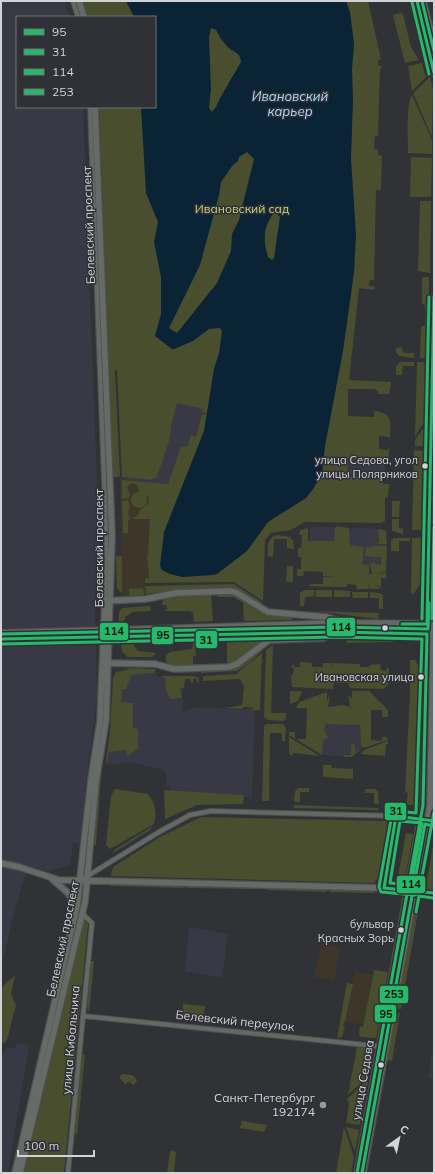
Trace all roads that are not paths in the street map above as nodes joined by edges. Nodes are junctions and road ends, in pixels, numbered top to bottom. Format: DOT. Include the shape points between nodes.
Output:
graph roads {
  1 [pos="73,1"];
  2 [pos="79,1"];
  3 [pos="417,1"];
  4 [pos="423,1"];
  5 [pos="78,16"];
  6 [pos="84,16"];
  7 [pos="434,45"];
  8 [pos="434,73"];
  9 [pos="90,108"];
  10 [pos="95,108"];
  11 [pos="434,297"];
  12 [pos="432,444"];
  13 [pos="108,601"];
  14 [pos="434,602"];
  15 [pos="303,614"];
  16 [pos="346,623"];
  17 [pos="432,624"];
  18 [pos="303,625"];
  19 [pos="338,632"];
  20 [pos="1,633"];
  21 [pos="119,633"];
  22 [pos="78,634"];
  23 [pos="432,634"];
  24 [pos="1,639"];
  25 [pos="105,663"];
  26 [pos="396,816"];
  27 [pos="421,818"];
  28 [pos="431,820"];
  29 [pos="1,864"];
  30 [pos="88,877"];
  31 [pos="50,878"];
  32 [pos="81,880"];
  33 [pos="384,888"];
  34 [pos="408,890"];
  35 [pos="415,890"];
  36 [pos="434,893"];
  37 [pos="77,906"];
  38 [pos="82,914"];
  39 [pos="83,1016"];
  40 [pos="383,1046"];
  41 [pos="15,1173"];
  42 [pos="20,1173"];
  43 [pos="68,1173"];
  44 [pos="357,1173"];
  45 [pos="363,1173"];
  1 -- 5 [label="street"];
  2 -- 6 [label="street"];
  3 -- 8 [label="street"];
  4 -- 7 [label="street"];
  9 -- 13 [label="street, Белевский проспект"];
  10 -- 13 [label="street, Белевский проспект" via="112,528"];
  11 -- 12 [label="street, улица Седова"];
  12 -- 17 [label="street, улица Седова"];
  13 -- 15 [label="street" via="146,599 176,593 230,591 268,612"];
  13 -- 25 [label="street, Белевский проспект"];
  14 -- 17 [label="street, улица Седова"];
  15 -- 16 [label="street"];
  15 -- 18 [label="street" via="306,619"];
  16 -- 17 [label="main road"];
  16 -- 18 [label="main road"];
  17 -- 23 [label="street, улица Седова"];
  18 -- 21 [label="main road"];
  19 -- 21 [label="main road"];
  19 -- 23 [label="main road"];
  19 -- 25 [label="street" via="323,638 270,640 229,667 174,669 154,664"];
  20 -- 22 [label="main road"];
  21 -- 22 [label="main road, bridge"];
  22 -- 24 [label="main road"];
  23 -- 27 [label="street, улица Седова"];
  23 -- 28 [label="street, улица Седова"];
  25 -- 30 [label="street, Белевский проспект" via="106,720 96,782"];
  25 -- 32 [label="street, Белевский проспект"];
  26 -- 27 [label="street"];
  26 -- 30 [label="street" via="211,811 190,816 172,825"];
  26 -- 33 [label="street"];
  27 -- 28 [label="street"];
  27 -- 34 [label="street, улица Седова"];
  28 -- 35 [label="street, улица Седова"];
  29 -- 31 [label="street" via="19,867"];
  30 -- 32 [label="street"];
  30 -- 33 [label="street"];
  30 -- 38 [label="street, Белевский проспект"];
  31 -- 32 [label="street"];
  31 -- 37 [label="street" via="67,892"];
  32 -- 37 [label="street, Белевский проспект"];
  33 -- 34 [label="street"];
  34 -- 35 [label="street"];
  34 -- 40 [label="street, улица Седова"];
  35 -- 36 [label="street"];
  35 -- 40 [label="street, улица Седова"];
  37 -- 41 [label="street, Белевский проспект"];
  38 -- 39 [label="street, улица Кибальчича" via="92,923"];
  38 -- 42 [label="street, Белевский проспект"];
  39 -- 40 [label="street, Белевский переулок"];
  39 -- 43 [label="street, улица Кибальчича"];
  40 -- 44 [label="street, улица Седова"];
  40 -- 45 [label="street, улица Седова"];
}
